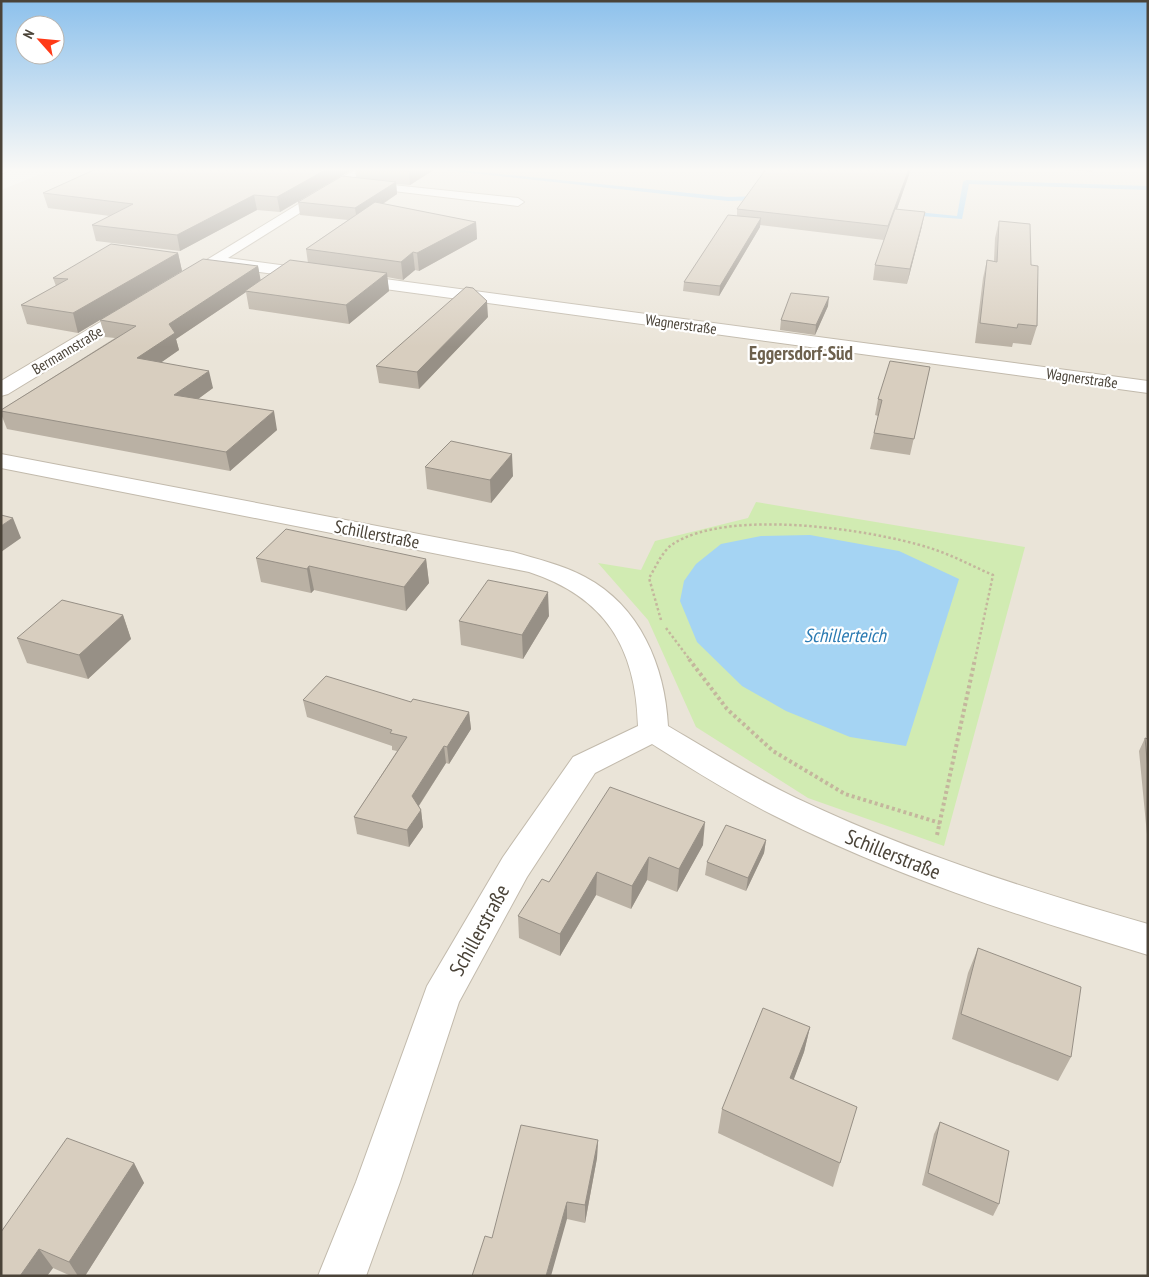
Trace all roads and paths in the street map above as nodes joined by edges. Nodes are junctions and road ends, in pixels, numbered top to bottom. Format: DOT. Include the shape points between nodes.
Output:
graph roads {
  1 [pos="266,229"];
  2 [pos="214,261"];
  3 [pos="197,271"];
  4 [pos="146,302"];
  5 [pos="1148,387"];
  6 [pos="1,390"];
  7 [pos="1,461"];
  8 [pos="930,548"];
  9 [pos="653,731"];
  10 [pos="1148,940"];
  11 [pos="342,1276"];
  1 -- 2 [label="street"];
  2 -- 3 [label="street"];
  2 -- 5 [label="street, Wagnerstraße"];
  4 -- 6 [label="street, Bermannstraße"];
  7 -- 9 [label="street, Schillerstraße" via="513,560 551,571 598,595 629,631 643,660 652,694"];
  8 -- 8 [label="path" via="993,575 940,823 845,794 773,751 727,709 661,621 649,578 673,545 710,530 760,524 869,534"];
  9 -- 10 [label="street, Schillerstraße" via="800,815 870,846 1048,911"];
  9 -- 11 [label="street, Schillerstraße" via="584,765 515,867 441,998"];
}
